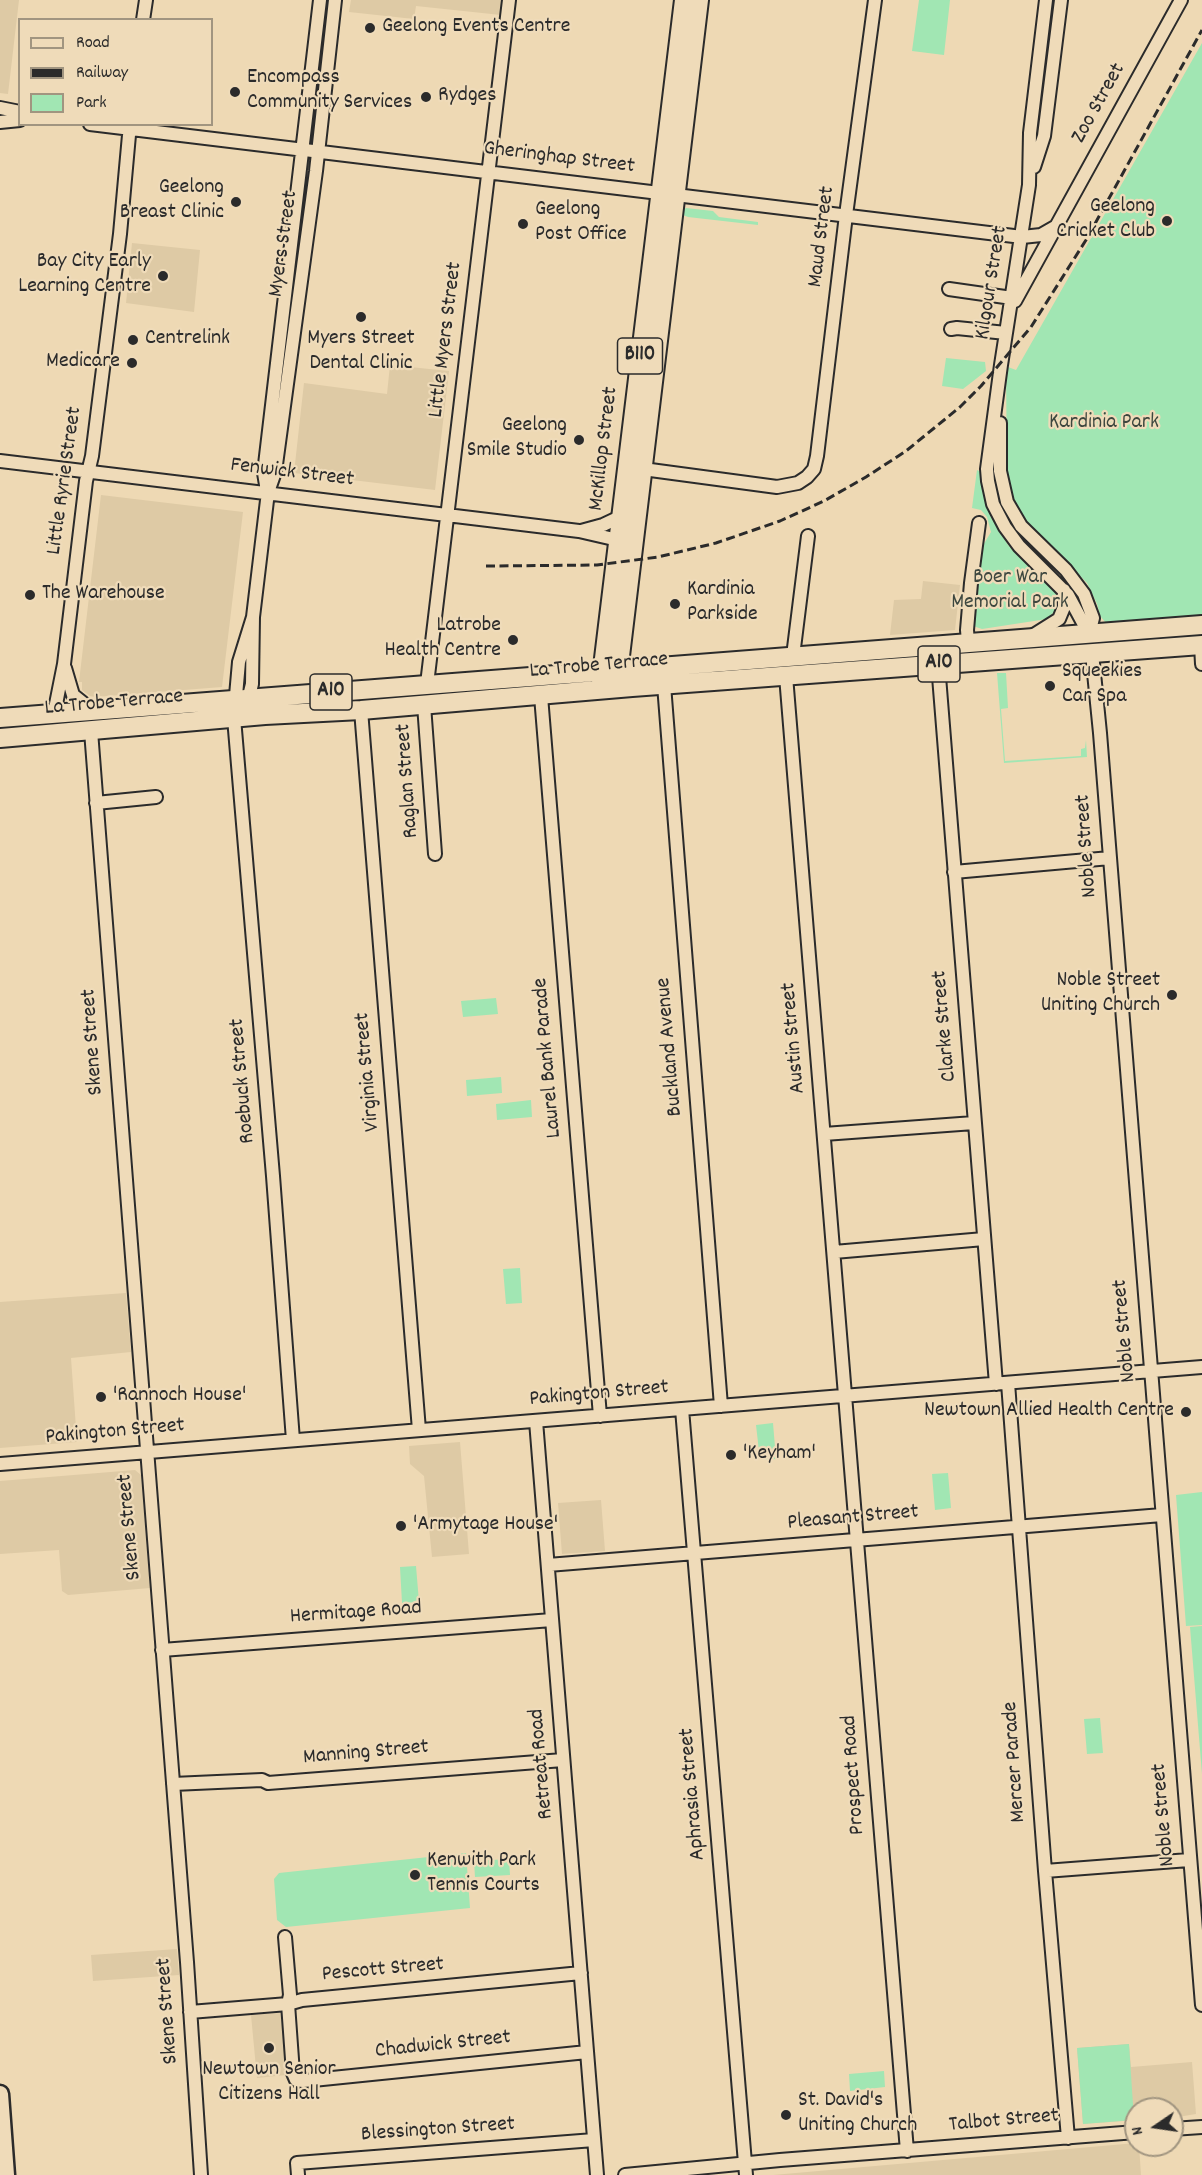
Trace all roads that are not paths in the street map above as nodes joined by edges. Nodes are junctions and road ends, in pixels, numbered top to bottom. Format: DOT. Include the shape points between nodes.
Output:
graph roads {
  1 [pos="146,0"];
  2 [pos="320,0"];
  3 [pos="335,0"];
  4 [pos="509,0"];
  5 [pos="684,0"];
  6 [pos="699,0"];
  7 [pos="875,0"];
  8 [pos="1046,0"];
  9 [pos="1061,0"];
  10 [pos="1181,0"];
  11 [pos="143,18"];
  12 [pos="1039,65"];
  13 [pos="1053,68"];
  14 [pos="0,108"];
  15 [pos="18,112"];
  16 [pos="18,120"];
  17 [pos="0,122"];
  18 [pos="130,127"];
  19 [pos="302,149"];
  20 [pos="318,152"];
  21 [pos="489,172"];
  22 [pos="1029,185"];
  23 [pos="668,193"];
  24 [pos="846,215"];
  25 [pos="1055,227"];
  26 [pos="1022,237"];
  27 [pos="950,289"];
  28 [pos="1012,298"];
  29 [pos="1010,311"];
  30 [pos="953,326"];
  31 [pos="1006,333"];
  32 [pos="998,389"];
  33 [pos="0,461"];
  34 [pos="643,469"];
  35 [pos="88,471"];
  36 [pos="268,492"];
  37 [pos="448,515"];
  38 [pos="620,517"];
  39 [pos="979,523"];
  40 [pos="579,531"];
  41 [pos="808,536"];
  42 [pos="618,540"];
  43 [pos="1064,590"];
  44 [pos="1202,625"];
  45 [pos="1089,634"];
  46 [pos="1029,638"];
  47 [pos="968,642"];
  48 [pos="1201,645"];
  49 [pos="1092,653"];
  50 [pos="793,656"];
  51 [pos="64,664"];
  52 [pos="938,664"];
  53 [pos="1202,664"];
  54 [pos="610,670"];
  55 [pos="786,676"];
  56 [pos="427,684"];
  57 [pos="664,685"];
  58 [pos="608,690"];
  59 [pos="541,696"];
  60 [pos="242,699"];
  61 [pos="424,705"];
  62 [pos="361,710"];
  63 [pos="93,711"];
  64 [pos="54,714"];
  65 [pos="0,718"];
  66 [pos="234,718"];
  67 [pos="91,731"];
  68 [pos="0,738"];
  69 [pos="156,797"];
  70 [pos="96,803"];
  71 [pos="435,854"];
  72 [pos="1110,858"];
  73 [pos="954,872"];
  74 [pos="974,1123"];
  75 [pos="824,1134"];
  76 [pos="984,1239"];
  77 [pos="834,1252"];
  78 [pos="1202,1367"];
  79 [pos="1150,1372"];
  80 [pos="1002,1383"];
  81 [pos="846,1396"];
  82 [pos="721,1406"];
  83 [pos="682,1409"];
  84 [pos="600,1416"];
  85 [pos="536,1421"];
  86 [pos="419,1430"];
  87 [pos="293,1440"];
  88 [pos="146,1451"];
  89 [pos="0,1464"];
  90 [pos="1162,1515"];
  91 [pos="1019,1525"];
  92 [pos="857,1540"];
  93 [pos="694,1553"];
  94 [pos="548,1565"];
  95 [pos="552,1620"];
  96 [pos="162,1650"];
  97 [pos="563,1760"];
  98 [pos="173,1784"];
  99 [pos="1190,1860"];
  100 [pos="1045,1871"];
  101 [pos="1199,1923"];
  102 [pos="285,1937"];
  103 [pos="581,1973"];
  104 [pos="288,2004"];
  105 [pos="1202,2005"];
  106 [pos="190,2012"];
  107 [pos="587,2052"];
  108 [pos="0,2094"];
  109 [pos="1202,2127"];
  110 [pos="1184,2128"];
  111 [pos="1124,2133"];
  112 [pos="1068,2138"];
  113 [pos="594,2140"];
  114 [pos="907,2151"];
  115 [pos="745,2169"];
  116 [pos="6,2175"];
  117 [pos="201,2175"];
  118 [pos="298,2175"];
  119 [pos="597,2175"];
  120 [pos="625,2175"];
  1 -- 11 [label="street"];
  2 -- 19 [label="street, Myers Street"];
  3 -- 20 [label="street, Myers Street"];
  4 -- 21 [label="street, Little Myers Street"];
  5 -- 23 [label="highway, McKillop Street / B110"];
  6 -- 23 [label="highway, McKillop Street / B110" via="681,139"];
  7 -- 24 [label="street, Maud Street"];
  8 -- 12 [label="street, Kilgour Street"];
  9 -- 13 [label="street, Kilgour Street"];
  10 -- 25 [label="street, Zoo Street"];
  12 -- 13 [label="street"];
  12 -- 22 [label="street, Kilgour Street" via="1030,134"];
  13 -- 22 [label="street, Kilgour Street" via="1044,136"];
  14 -- 15 [label="street"];
  16 -- 17 [label="street"];
  18 -- 19 [label="street, Gheringhap Street"];
  18 -- 35 [label="street, Little Ryrie Street"];
  19 -- 20 [label="street, Gheringhap Street"];
  19 -- 36 [label="street, Myers Street" via="264,473"];
  20 -- 21 [label="street, Gheringhap Street"];
  20 -- 36 [label="street, Myers Street" via="275,474"];
  21 -- 23 [label="street, Gheringhap Street"];
  21 -- 37 [label="street, Little Myers Street"];
  22 -- 26 [label="street, Kilgour Street"];
  23 -- 24 [label="street, Gheringhap Street"];
  23 -- 34 [label="highway, McKillop Street / B110"];
  23 -- 38 [label="highway, McKillop Street / B110"];
  24 -- 26 [label="street, Gheringhap Street"];
  24 -- 34 [label="street, Maud Street" via="814,469 791,485 777,486"];
  25 -- 26 [label="street" via="1041,236"];
  25 -- 29 [label="street, Zoo Street"];
  26 -- 28 [label="street, Kilgour Street"];
  27 -- 28 [label="street"];
  28 -- 29 [label="street, Kilgour Street"];
  29 -- 31 [label="street, Kilgour Street"];
  30 -- 31 [label="street"];
  31 -- 32 [label="street, Kilgour Street"];
  32 -- 43 [label="street, Kilgour Street" via="987,472 991,497 1013,539"];
  32 -- 45 [label="street, Kilgour Street" via="1000,471 1007,502 1021,526 1066,570 1084,594 1093,618"];
  33 -- 35 [label="street, Fenwick Street"];
  34 -- 42 [label="highway" via="635,476 628,530"];
  34 -- 54 [label="highway, McKillop Street / B110"];
  35 -- 36 [label="street, Fenwick Street"];
  35 -- 51 [label="street, Little Ryrie Street"];
  36 -- 37 [label="street, Fenwick Street"];
  36 -- 60 [label="street, Myers Street" via="253,617 241,653"];
  37 -- 40 [label="street, Fenwick Street"];
  37 -- 56 [label="street, Little Myers Street"];
  38 -- 40 [label="street, Fenwick Street"];
  38 -- 42 [label="highway, McKillop Street / B110"];
  39 -- 47 [label="street"];
  40 -- 42 [label="street, Fenwick Street"];
  41 -- 50 [label="street"];
  42 -- 54 [label="highway, McKillop Street / B110"];
  43 -- 45 [label="street, Kilgour Street"];
  43 -- 46 [label="street" via="1059,619"];
  44 -- 45 [label="highway, La Trobe Terrace / A10"];
  45 -- 46 [label="highway, La Trobe Terrace / A10"];
  45 -- 49 [label="highway"];
  46 -- 47 [label="highway, La Trobe Terrace / A10"];
  47 -- 50 [label="highway, La Trobe Terrace / A10"];
  48 -- 49 [label="highway, La Trobe Terrace / A10"];
  48 -- 53 [label="street"];
  49 -- 52 [label="highway, La Trobe Terrace / A10"];
  49 -- 72 [label="street, Noble Street"];
  50 -- 54 [label="highway, La Trobe Terrace / A10"];
  51 -- 63 [label="street, Little Ryrie Street" via="72,693"];
  51 -- 64 [label="street, Little Ryrie Street"];
  52 -- 55 [label="highway, La Trobe Terrace / A10"];
  52 -- 73 [label="street, Clarke Street"];
  54 -- 56 [label="highway, La Trobe Terrace / A10"];
  54 -- 58 [label="highway, McKillop Street / B110"];
  55 -- 57 [label="highway, La Trobe Terrace / A10"];
  55 -- 75 [label="street, Austin Street"];
  56 -- 60 [label="highway, La Trobe Terrace / A10"];
  57 -- 58 [label="highway, La Trobe Terrace / A10"];
  57 -- 82 [label="street, Buckland Avenue"];
  58 -- 59 [label="highway, La Trobe Terrace / A10"];
  59 -- 61 [label="highway, La Trobe Terrace / A10"];
  59 -- 84 [label="street, Laurel Bank Parade"];
  60 -- 63 [label="highway, La Trobe Terrace / A10"];
  60 -- 66 [label="street, Myers Street"];
  61 -- 62 [label="highway, La Trobe Terrace / A10"];
  61 -- 71 [label="street, Raglan Street"];
  62 -- 66 [label="highway, La Trobe Terrace / A10"];
  62 -- 86 [label="street, Virginia Street"];
  63 -- 64 [label="highway, La Trobe Terrace / A10"];
  64 -- 65 [label="highway, La Trobe Terrace / A10"];
  66 -- 67 [label="highway, La Trobe Terrace / A10"];
  66 -- 87 [label="street, Roebuck Street"];
  67 -- 68 [label="highway, La Trobe Terrace / A10"];
  67 -- 70 [label="street, Skene Street"];
  69 -- 70 [label="street"];
  70 -- 88 [label="street, Skene Street"];
  72 -- 73 [label="street"];
  72 -- 79 [label="street, Noble Street"];
  73 -- 74 [label="street, Clarke Street"];
  74 -- 75 [label="street"];
  74 -- 76 [label="street, Clarke Street"];
  75 -- 77 [label="street, Austin Street"];
  76 -- 77 [label="street"];
  76 -- 80 [label="street, Clarke Street"];
  77 -- 81 [label="street, Austin Street"];
  78 -- 79 [label="street, Pakington Street"];
  79 -- 80 [label="street, Pakington Street"];
  79 -- 90 [label="street, Noble Street"];
  80 -- 81 [label="street, Pakington Street"];
  80 -- 91 [label="street, Mercer Parade"];
  81 -- 82 [label="street, Pakington Street"];
  81 -- 92 [label="street, Prospect Road"];
  82 -- 83 [label="street, Pakington Street"];
  83 -- 84 [label="street, Pakington Street"];
  83 -- 93 [label="street, Aphrasia Street"];
  84 -- 85 [label="street, Pakington Street"];
  85 -- 86 [label="street, Pakington Street"];
  85 -- 94 [label="street, Retreat Road"];
  86 -- 87 [label="street, Pakington Street"];
  87 -- 88 [label="street, Pakington Street"];
  88 -- 89 [label="street, Pakington Street"];
  88 -- 96 [label="street, Skene Street"];
  90 -- 91 [label="street, Pleasant Street"];
  90 -- 99 [label="street, Noble Street"];
  91 -- 92 [label="street, Pleasant Street"];
  91 -- 100 [label="street, Mercer Parade"];
  92 -- 93 [label="street, Pleasant Street"];
  92 -- 114 [label="street, Prospect Road"];
  93 -- 94 [label="street, Pleasant Street"];
  93 -- 115 [label="street, Aphrasia Street"];
  94 -- 95 [label="street, Retreat Road"];
  95 -- 96 [label="street, Hermitage Road"];
  95 -- 97 [label="street, Retreat Road"];
  96 -- 98 [label="street, Skene Street"];
  97 -- 98 [label="street, Manning Street" via="268,1783 262,1780"];
  97 -- 103 [label="street, Retreat Road"];
  98 -- 106 [label="street, Skene Street"];
  99 -- 100 [label="street"];
  99 -- 101 [label="street, Noble Street"];
  100 -- 112 [label="street, Mercer Parade"];
  101 -- 105 [label="street, Noble Street"];
  102 -- 104 [label="street"];
  103 -- 104 [label="street, Pescott Street"];
  103 -- 107 [label="street, Retreat Road"];
  104 -- 106 [label="street, Pescott Street"];
  104 -- 107 [label="street, Chadwick Street" via="296,2080"];
  106 -- 117 [label="street, Skene Street"];
  107 -- 113 [label="street, Retreat Road"];
  108 -- 116 [label="main road"];
  109 -- 110 [label="street"];
  111 -- 112 [label="street, Talbot Street"];
  112 -- 114 [label="street, Talbot Street"];
  113 -- 118 [label="street, Blessington Street" via="297,2163"];
  113 -- 119 [label="street, Retreat Road"];
  114 -- 115 [label="street, Talbot Street"];
  115 -- 120 [label="street, Talbot Street"];
}
